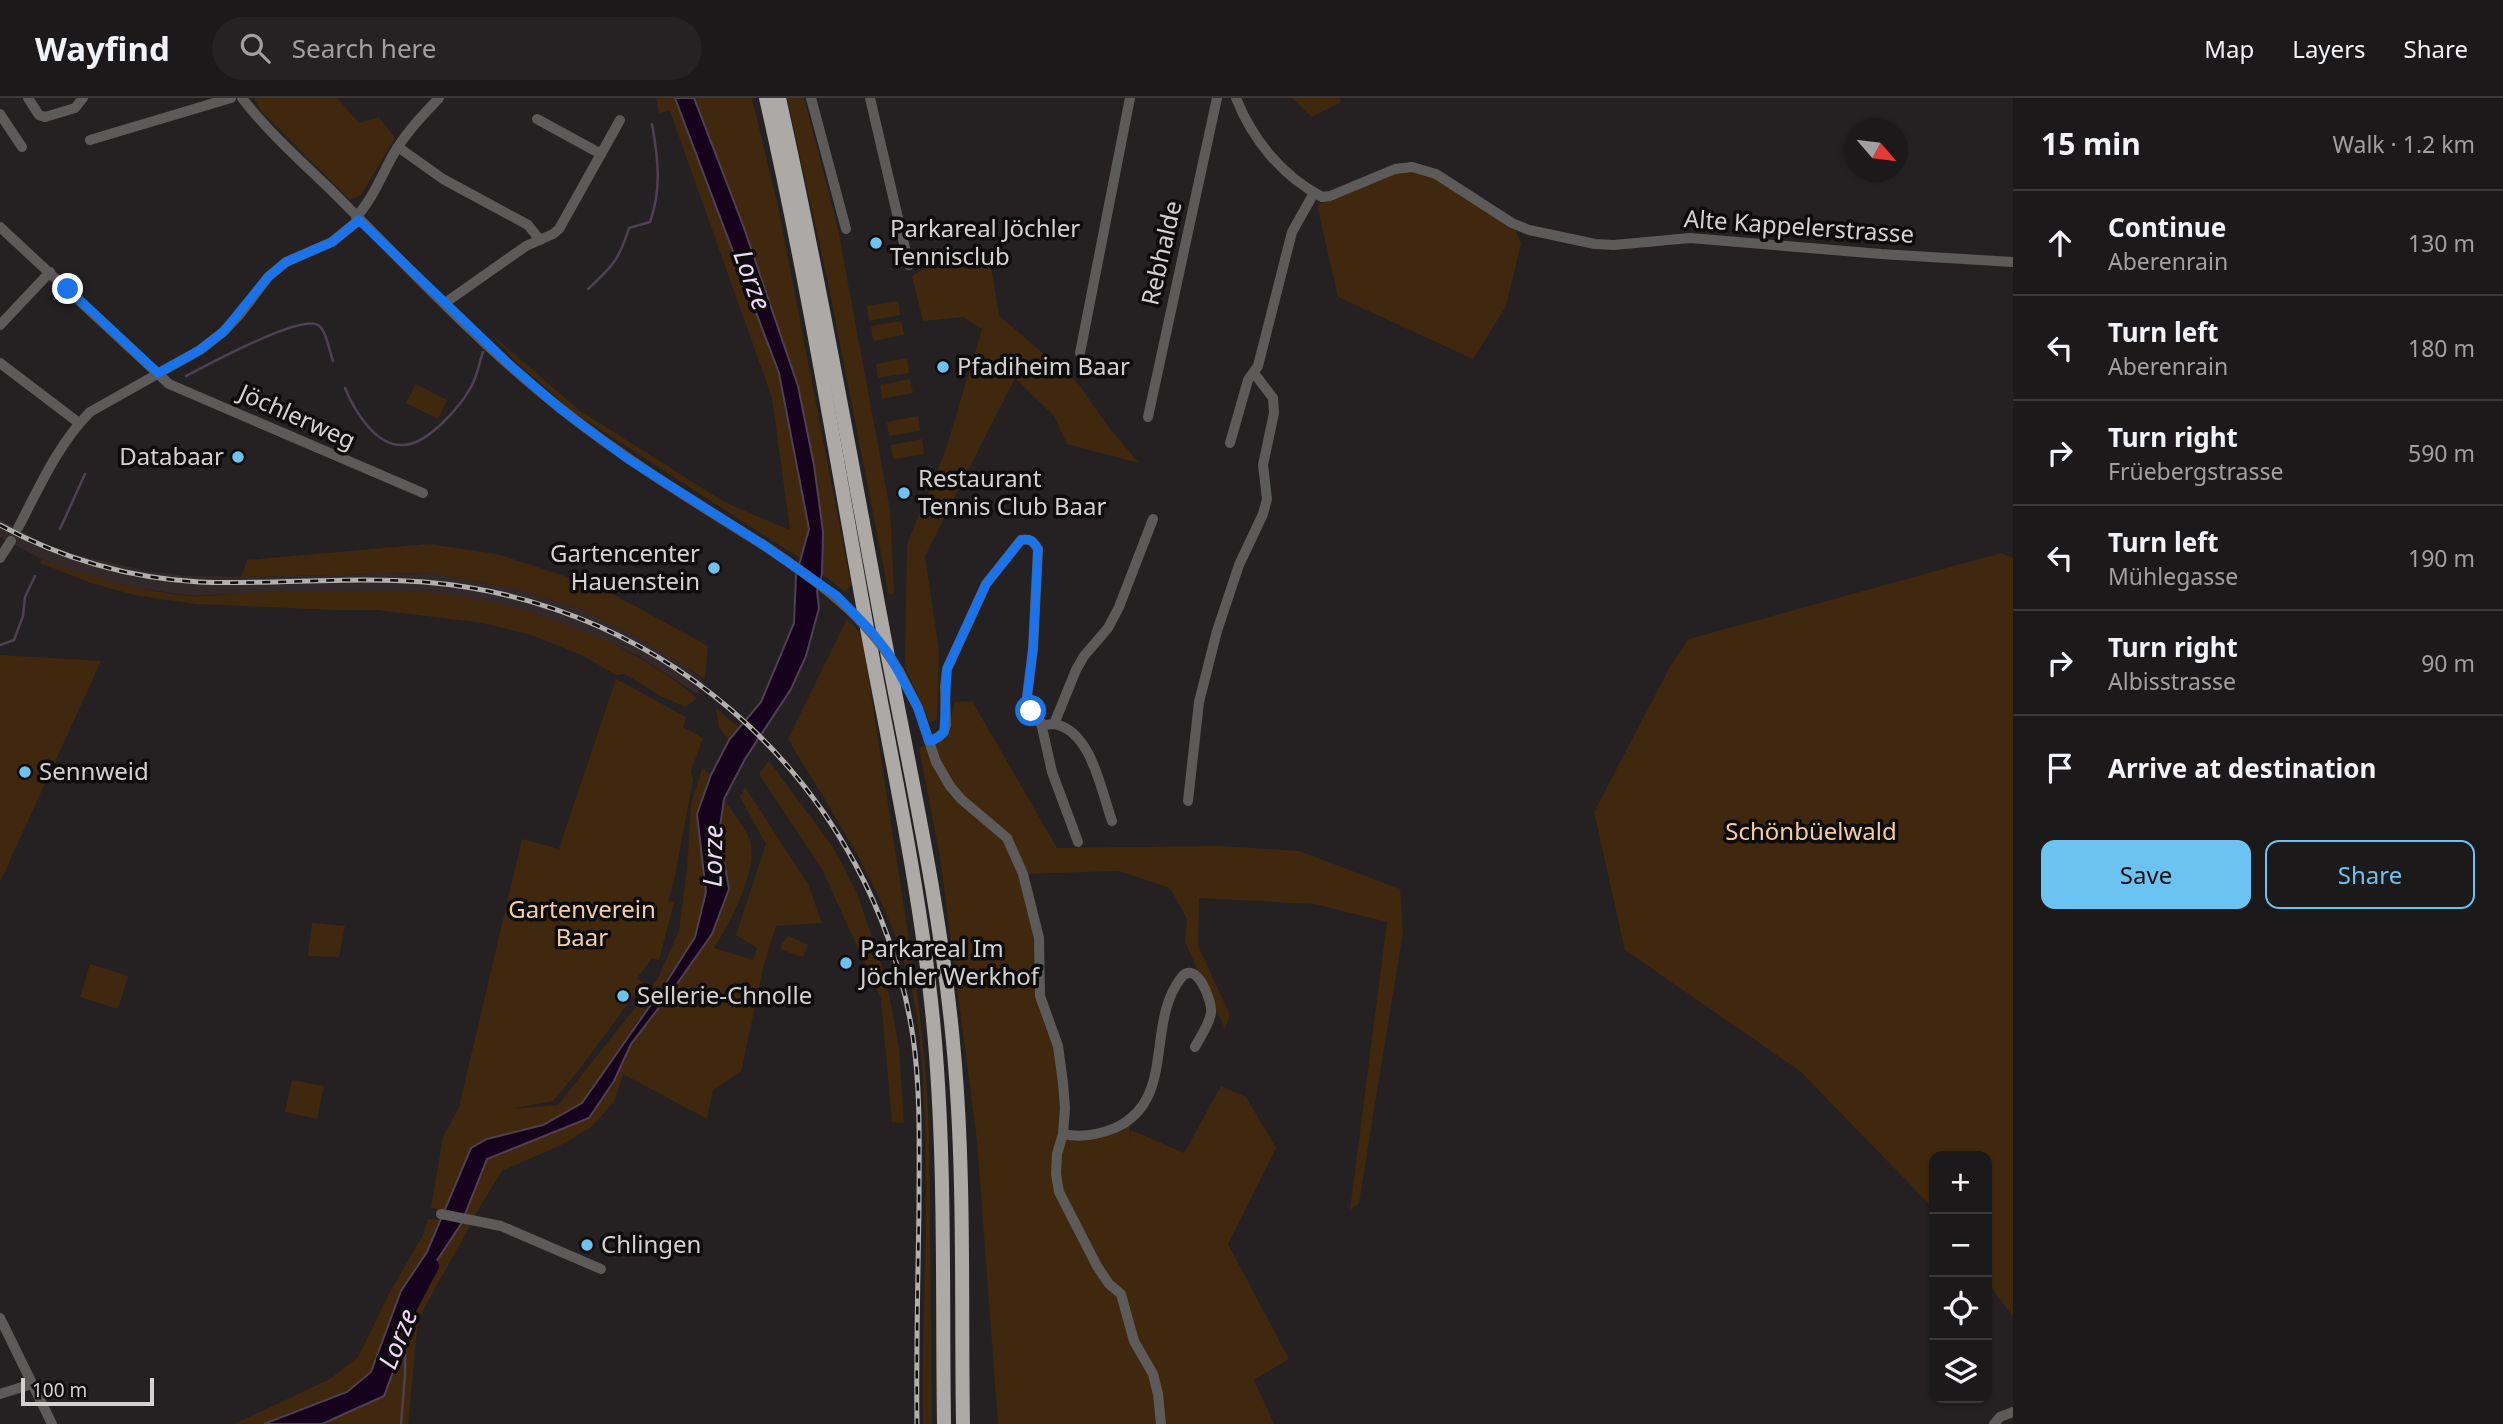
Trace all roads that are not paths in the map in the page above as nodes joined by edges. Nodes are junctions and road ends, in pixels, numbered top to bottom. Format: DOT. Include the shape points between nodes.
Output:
graph roads {
  1 [pos="28,98"];
  2 [pos="83,98"];
  3 [pos="231,98"];
  4 [pos="242,98"];
  5 [pos="439,98"];
  6 [pos="766,98"];
  7 [pos="779,98"];
  8 [pos="811,98"];
  9 [pos="870,98"];
  10 [pos="1130,98"];
  11 [pos="1217,98"];
  12 [pos="1236,98"];
  13 [pos="0,114"];
  14 [pos="537,119"];
  15 [pos="620,120"];
  16 [pos="90,140"];
  17 [pos="22,147"];
  18 [pos="398,147"];
  19 [pos="601,154"];
  20 [pos="1314,193"];
  21 [pos="357,218"];
  22 [pos="846,229"];
  23 [pos="3,234"];
  24 [pos="540,240"];
  25 [pos="2013,262"];
  26 [pos="909,265"];
  27 [pos="50,272"];
  28 [pos="445,303"];
  29 [pos="0,325"];
  30 [pos="1080,353"];
  31 [pos="0,363"];
  32 [pos="158,373"];
  33 [pos="1254,373"];
  34 [pos="1149,417"];
  35 [pos="79,423"];
  36 [pos="1230,443"];
  37 [pos="423,493"];
  38 [pos="1153,519"];
  39 [pos="18,528"];
  40 [pos="11,541"];
  41 [pos="0,558"];
  42 [pos="1041,723"];
  43 [pos="1054,724"];
  44 [pos="929,741"];
  45 [pos="1188,801"];
  46 [pos="1112,821"];
  47 [pos="1078,842"];
  48 [pos="1195,1047"];
  49 [pos="1063,1134"];
  50 [pos="441,1214"];
  51 [pos="601,1269"];
  52 [pos="0,1318"];
  53 [pos="32,1384"];
  54 [pos="0,1394"];
  55 [pos="2013,1412"];
  56 [pos="52,1424"];
  57 [pos="944,1424"];
  58 [pos="963,1424"];
  59 [pos="1161,1424"];
  60 [pos="1994,1424"];
  1 -- 2 [label="street" via="44,117 75,108"];
  3 -- 16 [label="street"];
  4 -- 21 [label="street"];
  5 -- 18 [label="street"];
  6 -- 57 [label="highway" via="807,292 930,993 939,1114"];
  7 -- 58 [label="highway" via="928,864 947,985 957,1102"];
  8 -- 22 [label="street"];
  9 -- 26 [label="street"];
  10 -- 30 [label="street"];
  11 -- 34 [label="street, Rebhalde"];
  12 -- 20 [label="street" via="1270,157"];
  13 -- 17 [label="street"];
  14 -- 19 [label="street"];
  15 -- 19 [label="street"];
  18 -- 21 [label="street"];
  18 -- 24 [label="street" via="443,179 528,225"];
  19 -- 24 [label="street" via="559,229"];
  20 -- 25 [label="street, Alte Kappelerstrasse" via="1330,196 1395,169 1412,167 1436,174 1512,223 1595,244 1690,238"];
  20 -- 33 [label="street" via="1292,232"];
  21 -- 28 [label="street"];
  21 -- 32 [label="street" via="332,242 286,262 223,332"];
  23 -- 27 [label="street, Jöchlerweg"];
  24 -- 28 [label="street"];
  27 -- 29 [label="street"];
  27 -- 32 [label="street, Jöchlerweg"];
  28 -- 44 [label="street, bridge" via="579,423 837,596 871,631 899,671"];
  31 -- 35 [label="street"];
  32 -- 35 [label="street" via="105,402"];
  32 -- 37 [label="street, Jöchlerweg" via="184,391"];
  33 -- 36 [label="street"];
  33 -- 45 [label="street" via="1273,398 1263,465 1267,499 1217,631 1199,702"];
  35 -- 39 [label="street"];
  38 -- 43 [label="street" via="1119,607 1076,670"];
  40 -- 41 [label="street"];
  42 -- 43 [label="street"];
  42 -- 44 [label="street" via="1027,697 1038,549 1028,538 1021,540 986,584 947,669 944,732"];
  42 -- 47 [label="street" via="1052,772"];
  43 -- 46 [label="street" via="1076,734 1086,747"];
  44 -- 49 [label="street" via="950,786 1007,838 1023,874 1039,939 1040,996 1058,1046"];
  48 -- 49 [label="street" via="1211,1008 1202,982 1189,973 1181,977 1165,1011 1154,1086 1139,1111 1104,1132 1074,1137"];
  49 -- 59 [label="street" via="1057,1154 1059,1192 1097,1266 1121,1294 1134,1341 1153,1374"];
  50 -- 51 [label="street" via="501,1226"];
  52 -- 53 [label="street"];
  53 -- 54 [label="street"];
  53 -- 56 [label="street"];
  55 -- 60 [label="street"];
}
